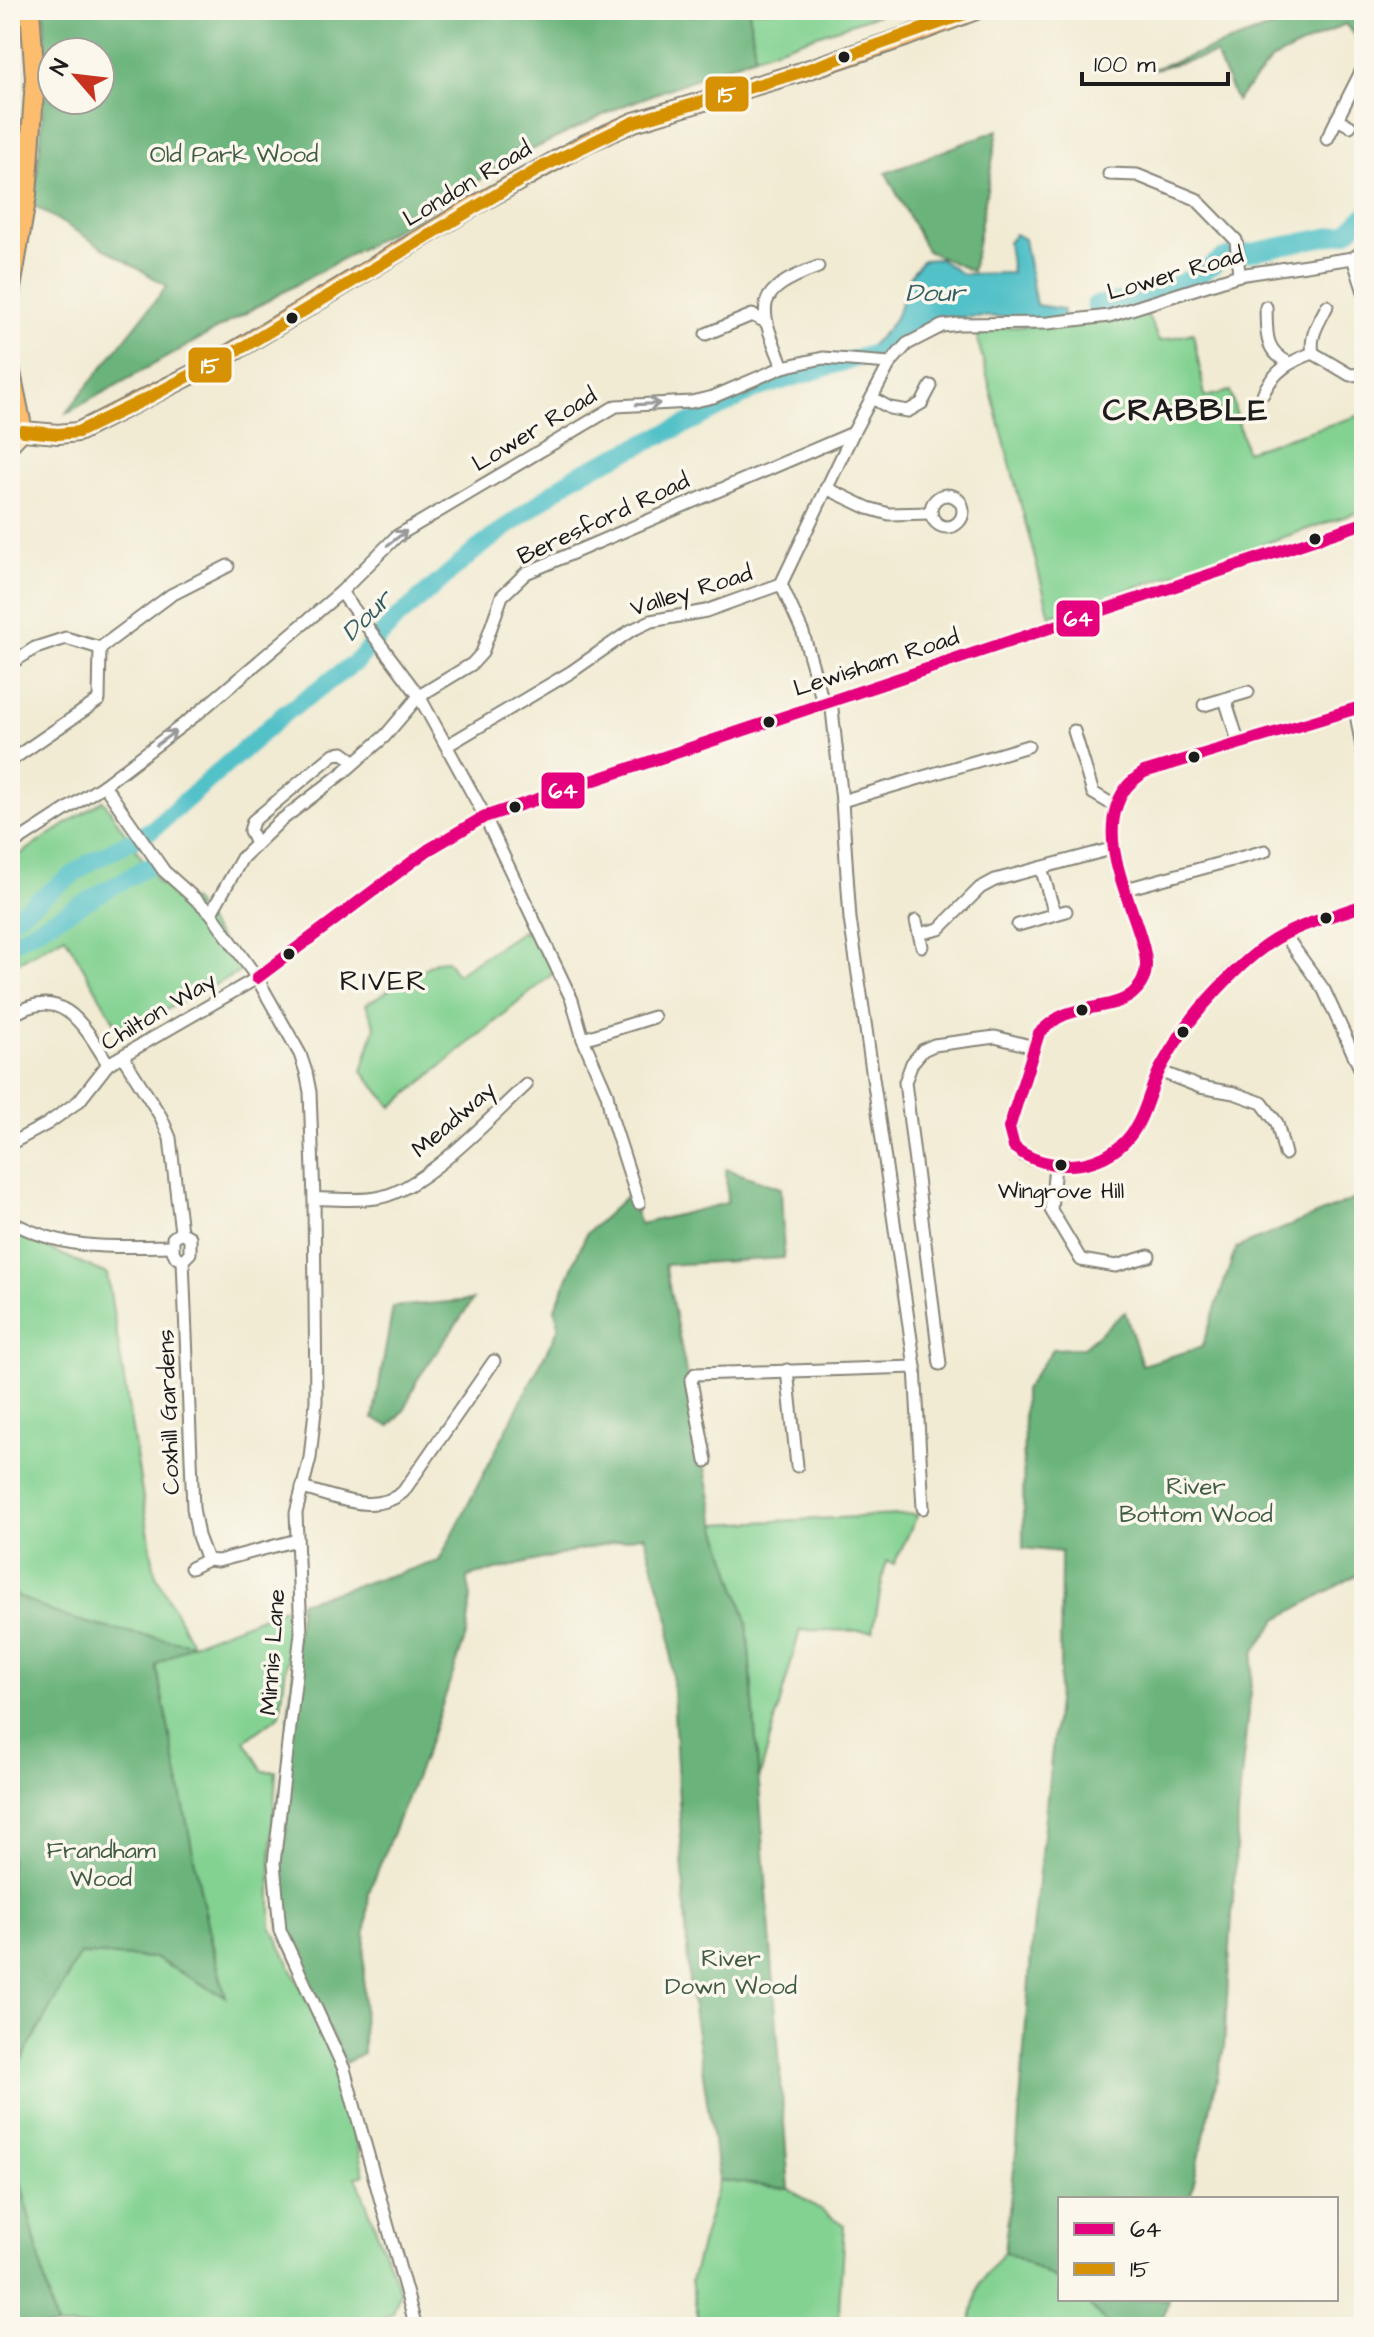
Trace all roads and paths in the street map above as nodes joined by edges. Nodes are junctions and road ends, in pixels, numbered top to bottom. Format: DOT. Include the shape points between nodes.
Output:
graph roads {
  1 [pos="30,10"];
  2 [pos="976,10"];
  3 [pos="1364,66"];
  4 [pos="1337,119"];
  5 [pos="1350,126"];
  6 [pos="1327,139"];
  7 [pos="1109,174"];
  8 [pos="1364,250"];
  9 [pos="1353,258"];
  10 [pos="818,267"];
  11 [pos="1238,268"];
  12 [pos="1364,292"];
  13 [pos="10,294"];
  14 [pos="1327,306"];
  15 [pos="1266,307"];
  16 [pos="764,321"];
  17 [pos="706,334"];
  18 [pos="1313,353"];
  19 [pos="890,363"];
  20 [pos="1289,363"];
  21 [pos="783,367"];
  22 [pos="10,368"];
  23 [pos="1364,374"];
  24 [pos="931,386"];
  25 [pos="1263,394"];
  26 [pos="872,398"];
  27 [pos="853,433"];
  28 [pos="17,438"];
  29 [pos="826,488"];
  30 [pos="931,513"];
  31 [pos="1364,523"];
  32 [pos="228,566"];
  33 [pos="781,584"];
  34 [pos="341,592"];
  35 [pos="100,648"];
  36 [pos="10,664"];
  37 [pos="1248,692"];
  38 [pos="419,696"];
  39 [pos="1225,699"];
  40 [pos="827,701"];
  41 [pos="1204,705"];
  42 [pos="1359,707"];
  43 [pos="1074,731"];
  44 [pos="1239,744"];
  45 [pos="448,745"];
  46 [pos="1028,746"];
  47 [pos="1364,759"];
  48 [pos="10,761"];
  49 [pos="354,761"];
  50 [pos="104,785"];
  51 [pos="842,801"];
  52 [pos="1115,806"];
  53 [pos="484,817"];
  54 [pos="256,844"];
  55 [pos="10,846"];
  56 [pos="1115,848"];
  57 [pos="1265,851"];
  58 [pos="1041,868"];
  59 [pos="1126,889"];
  60 [pos="1364,905"];
  61 [pos="211,913"];
  62 [pos="916,921"];
  63 [pos="1018,925"];
  64 [pos="1284,934"];
  65 [pos="257,978"];
  66 [pos="10,1017"];
  67 [pos="654,1017"];
  68 [pos="583,1039"];
  69 [pos="1034,1047"];
  70 [pos="123,1057"];
  71 [pos="108,1064"];
  72 [pos="1159,1071"];
  73 [pos="1364,1077"];
  74 [pos="526,1085"];
  75 [pos="10,1144"];
  76 [pos="1285,1154"];
  77 [pos="1055,1165"];
  78 [pos="314,1199"];
  79 [pos="639,1203"];
  80 [pos="10,1221"];
  81 [pos="181,1232"];
  82 [pos="172,1246"];
  83 [pos="1149,1256"];
  84 [pos="183,1260"];
  85 [pos="940,1364"];
  86 [pos="487,1366"];
  87 [pos="915,1367"];
  88 [pos="787,1370"];
  89 [pos="706,1461"];
  90 [pos="797,1466"];
  91 [pos="302,1488"];
  92 [pos="923,1508"];
  93 [pos="297,1540"];
  94 [pos="207,1560"];
  95 [pos="191,1568"];
  96 [pos="416,2327"];
  1 -- 13 [label="main road" via="35,79 27,195"];
  2 -- 28 [label="main road, London Road" via="801,72 634,122 544,166 245,346 148,398 78,432"];
  3 -- 4 [label="street"];
  4 -- 5 [label="street"];
  4 -- 6 [label="street"];
  7 -- 11 [label="street" via="1137,175 1196,199 1236,240"];
  8 -- 9 [label="street, Lower Road"];
  9 -- 11 [label="street, Lower Road"];
  9 -- 12 [label="street"];
  10 -- 16 [label="street" via="774,288"];
  11 -- 19 [label="street, Lower Road" via="1109,316 942,326 907,344"];
  14 -- 18 [label="street" via="1316,325"];
  15 -- 20 [label="street" via="1268,343"];
  16 -- 17 [label="street" via="752,315"];
  16 -- 21 [label="street"];
  18 -- 20 [label="street"];
  18 -- 23 [label="street" via="1350,375"];
  19 -- 21 [label="street, Lower Road" via="823,358"];
  19 -- 26 [label="street, Valley Road"];
  20 -- 25 [label="street"];
  34 -- 21 [label="street, Lower Road, one-way" via="397,536 616,406 702,400"];
  22 -- 28 [label="main road"];
  24 -- 26 [label="street" via="922,403 908,411"];
  26 -- 27 [label="street, Valley Road"];
  27 -- 29 [label="street, Valley Road"];
  27 -- 38 [label="street, Beresford Road" via="526,573 502,596 482,653"];
  29 -- 30 [label="street" via="889,514"];
  29 -- 33 [label="street, Valley Road"];
  31 -- 40 [label="street, Lewisham Road"];
  32 -- 35 [label="street" via="171,595"];
  33 -- 40 [label="street"];
  33 -- 45 [label="street, Valley Road" via="630,631"];
  34 -- 38 [label="street"];
  50 -- 34 [label="street, Lower Road, one-way"];
  35 -- 36 [label="street" via="66,638"];
  35 -- 48 [label="street" via="99,700"];
  37 -- 39 [label="street"];
  38 -- 45 [label="street"];
  38 -- 49 [label="street, Beresford Road" via="385,736"];
  39 -- 41 [label="street"];
  39 -- 44 [label="street"];
  40 -- 51 [label="street"];
  40 -- 53 [label="street, Lewisham Road"];
  42 -- 44 [label="street"];
  42 -- 47 [label="street"];
  43 -- 52 [label="street" via="1093,793"];
  44 -- 52 [label="street" via="1144,772 1132,779"];
  45 -- 53 [label="street"];
  46 -- 51 [label="street"];
  49 -- 54 [label="street, Beresford Road"];
  49 -- 54 [label="street" via="334,754 253,821 250,831"];
  50 -- 55 [label="street, Lower Road"];
  50 -- 61 [label="street, Minnis Lane" via="164,871"];
  51 -- 87 [label="street" via="850,919"];
  52 -- 56 [label="street"];
  53 -- 65 [label="street, Lewisham Road" via="428,850"];
  53 -- 68 [label="street" via="554,959"];
  54 -- 61 [label="street" via="242,858"];
  56 -- 58 [label="street"];
  56 -- 59 [label="street"];
  57 -- 59 [label="street"];
  58 -- 62 [label="street" via="980,888 939,929 920,940"];
  58 -- 63 [label="street" via="1060,912"];
  59 -- 69 [label="street" via="1146,955 1144,979 1122,1001 1053,1017"];
  60 -- 64 [label="street"];
  61 -- 65 [label="street, Minnis Lane"];
  64 -- 72 [label="street" via="1225,982"];
  64 -- 73 [label="street" via="1324,990"];
  65 -- 70 [label="street, Chilton Way"];
  65 -- 78 [label="street, Minnis Lane" via="306,1072"];
  66 -- 71 [label="street" via="31,1006 65,1009 85,1027"];
  67 -- 68 [label="street"];
  68 -- 79 [label="street" via="607,1094"];
  69 -- 77 [label="street" via="1009,1128 1014,1147 1030,1159"];
  69 -- 85 [label="street" via="995,1037 934,1045 912,1063 905,1082"];
  70 -- 71 [label="street, Chilton Way"];
  70 -- 81 [label="street, Coxhill Gardens" via="170,1138"];
  71 -- 75 [label="street, Chilton Way" via="79,1101"];
  72 -- 76 [label="street" via="1262,1103 1277,1123"];
  72 -- 77 [label="street" via="1120,1149 1079,1164"];
  74 -- 78 [label="street, Meadway" via="439,1165 392,1193"];
  77 -- 83 [label="street" via="1051,1210 1081,1260 1116,1266"];
  78 -- 91 [label="street, Minnis Lane" via="316,1401"];
  80 -- 82 [label="street" via="52,1239 96,1248"];
  81 -- 82 [label="street"];
  81 -- 84 [label="street, Coxhill Gardens" via="191,1243"];
  82 -- 84 [label="street"];
  84 -- 94 [label="street, Coxhill Gardens" via="193,1508"];
  86 -- 91 [label="street" via="396,1497 368,1504"];
  87 -- 88 [label="street"];
  87 -- 92 [label="street"];
  88 -- 89 [label="street" via="695,1374 691,1381"];
  88 -- 90 [label="street"];
  91 -- 93 [label="street, Minnis Lane"];
  93 -- 94 [label="street"];
  93 -- 96 [label="street, Minnis Lane" via="301,1633 274,1863 280,1930 344,2069"];
  94 -- 95 [label="street"];
}
